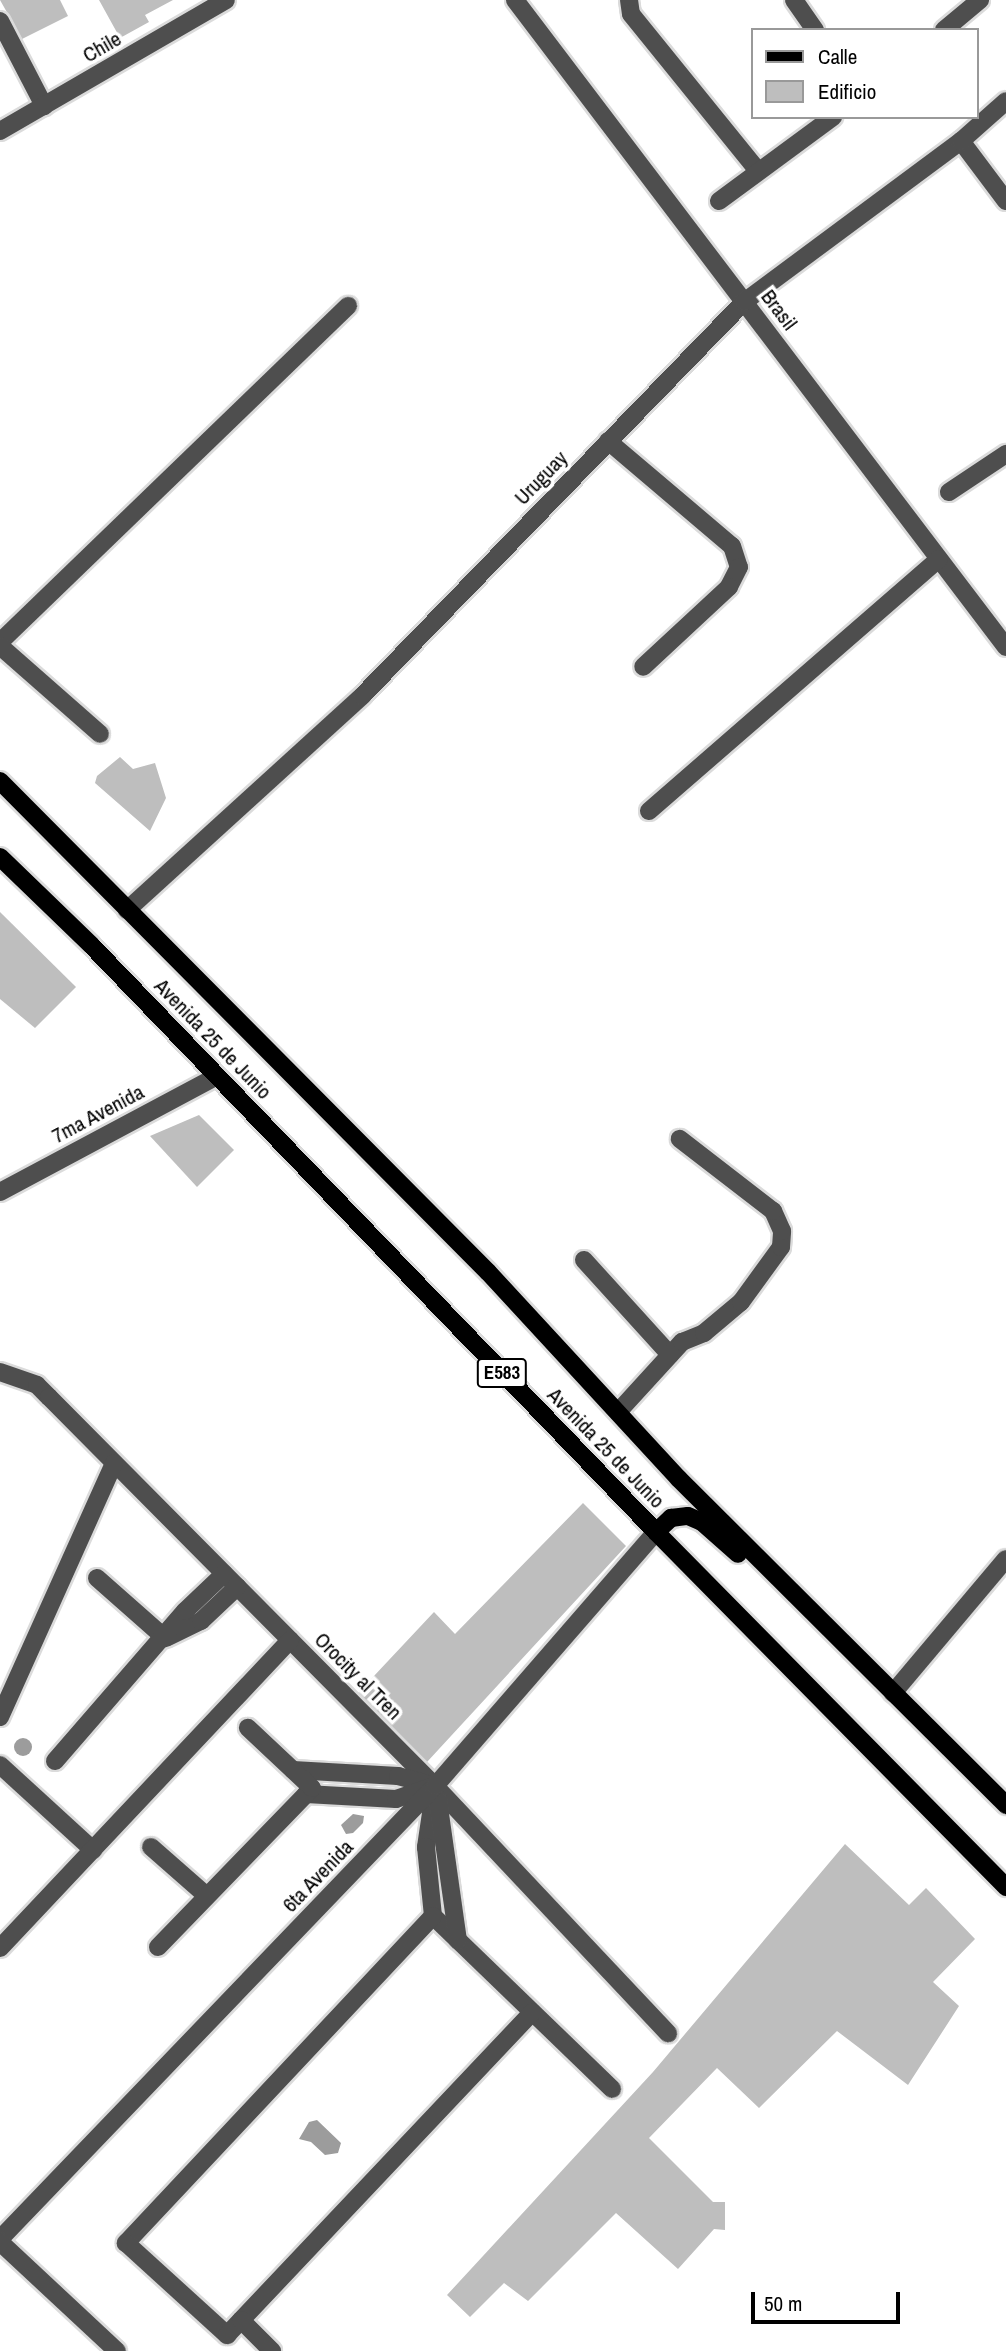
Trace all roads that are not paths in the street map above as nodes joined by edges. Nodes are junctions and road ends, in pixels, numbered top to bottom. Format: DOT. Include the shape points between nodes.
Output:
graph roads {
  1 [pos="226,0"];
  2 [pos="515,0"];
  3 [pos="629,0"];
  4 [pos="794,0"];
  5 [pos="980,0"];
  6 [pos="960,6"];
  7 [pos="0,21"];
  8 [pos="814,28"];
  9 [pos="945,28"];
  10 [pos="1006,101"];
  11 [pos="44,106"];
  12 [pos="830,119"];
  13 [pos="0,131"];
  14 [pos="961,141"];
  15 [pos="758,171"];
  16 [pos="1005,197"];
  17 [pos="719,201"];
  18 [pos="744,302"];
  19 [pos="348,306"];
  20 [pos="608,441"];
  21 [pos="1006,454"];
  22 [pos="949,492"];
  23 [pos="939,559"];
  24 [pos="0,644"];
  25 [pos="1006,648"];
  26 [pos="643,667"];
  27 [pos="100,734"];
  28 [pos="0,780"];
  29 [pos="649,811"];
  30 [pos="0,858"];
  31 [pos="127,910"];
  32 [pos="217,1076"];
  33 [pos="680,1139"];
  34 [pos="0,1192"];
  35 [pos="584,1260"];
  36 [pos="670,1355"];
  37 [pos="0,1372"];
  38 [pos="618,1412"];
  39 [pos="114,1463"];
  40 [pos="656,1532"];
  41 [pos="1006,1559"];
  42 [pos="224,1574"];
  43 [pos="97,1578"];
  44 [pos="237,1587"];
  45 [pos="825,1625"];
  46 [pos="165,1639"];
  47 [pos="290,1640"];
  48 [pos="893,1693"];
  49 [pos="0,1717"];
  50 [pos="248,1728"];
  51 [pos="55,1760"];
  52 [pos="0,1765"];
  53 [pos="293,1770"];
  54 [pos="435,1786"];
  55 [pos="306,1794"];
  56 [pos="1006,1805"];
  57 [pos="151,1847"];
  58 [pos="93,1850"];
  59 [pos="1006,1888"];
  60 [pos="207,1896"];
  61 [pos="433,1916"];
  62 [pos="458,1941"];
  63 [pos="158,1947"];
  64 [pos="0,1948"];
  65 [pos="532,2012"];
  66 [pos="668,2033"];
  67 [pos="612,2089"];
  68 [pos="0,2240"];
  69 [pos="241,2320"];
  70 [pos="117,2351"];
  71 [pos="272,2351"];
  1 -- 11 [label="street, Chile"];
  2 -- 18 [label="street, Brasil"];
  3 -- 15 [label="street" via="631,14"];
  4 -- 8 [label="street"];
  5 -- 6 [label="street"];
  6 -- 9 [label="street"];
  7 -- 11 [label="street"];
  10 -- 14 [label="street, Uruguay"];
  11 -- 13 [label="street, Chile"];
  12 -- 15 [label="street"];
  14 -- 16 [label="street"];
  14 -- 18 [label="street, Uruguay"];
  15 -- 17 [label="street"];
  18 -- 20 [label="street, Uruguay"];
  18 -- 23 [label="street, Brasil"];
  19 -- 24 [label="street"];
  20 -- 26 [label="street" via="732,546 738,567 729,587"];
  20 -- 31 [label="street, Uruguay" via="362,696"];
  21 -- 22 [label="street"];
  23 -- 25 [label="street, Brasil"];
  23 -- 29 [label="street"];
  24 -- 27 [label="street"];
  28 -- 31 [label="main road, Avenida 25 de Junio / E583"];
  30 -- 32 [label="main road, Avenida 25 de Junio / E583"];
  31 -- 38 [label="main road, Avenida 25 de Junio / E583" via="488,1272"];
  32 -- 34 [label="street, 7ma Avenida"];
  32 -- 40 [label="main road, Avenida 25 de Junio / E583"];
  33 -- 36 [label="street" via="773,1211 782,1231 781,1247 741,1301"];
  35 -- 36 [label="street"];
  36 -- 38 [label="street"];
  37 -- 39 [label="street, Orocity al Tren" via="37,1385"];
  38 -- 45 [label="main road, Avenida 25 de Junio / E583"];
  39 -- 42 [label="street, Orocity al Tren"];
  39 -- 49 [label="street"];
  40 -- 45 [label="main road" via="675,1516 702,1522 790,1601"];
  40 -- 54 [label="street, 6ta Avenida"];
  40 -- 59 [label="main road, Avenida 25 de Junio / E583"];
  41 -- 48 [label="street"];
  42 -- 44 [label="street, Orocity al Tren"];
  42 -- 46 [label="street" via="185,1611"];
  43 -- 46 [label="street"];
  44 -- 46 [label="street" via="201,1621"];
  44 -- 47 [label="street, Orocity al Tren"];
  45 -- 48 [label="main road, Avenida 25 de Junio / E583"];
  46 -- 51 [label="street"];
  47 -- 54 [label="street, Orocity al Tren"];
  47 -- 58 [label="street"];
  48 -- 56 [label="main road, Avenida 25 de Junio / E583"];
  50 -- 53 [label="street"];
  52 -- 58 [label="street"];
  53 -- 54 [label="street" via="398,1776"];
  53 -- 55 [label="street" via="312,1788"];
  54 -- 55 [label="street" via="396,1799"];
  54 -- 61 [label="street" via="426,1847"];
  54 -- 62 [label="street"];
  54 -- 66 [label="street, Orocity al Tren"];
  54 -- 68 [label="street, 6ta Avenida"];
  55 -- 60 [label="street"];
  57 -- 60 [label="street"];
  58 -- 64 [label="street"];
  60 -- 63 [label="street"];
  61 -- 62 [label="street"];
  61 -- 69 [label="street" via="126,2243 227,2335"];
  62 -- 65 [label="street"];
  65 -- 67 [label="street"];
  65 -- 69 [label="street"];
  68 -- 70 [label="street"];
  69 -- 71 [label="street"];
}
